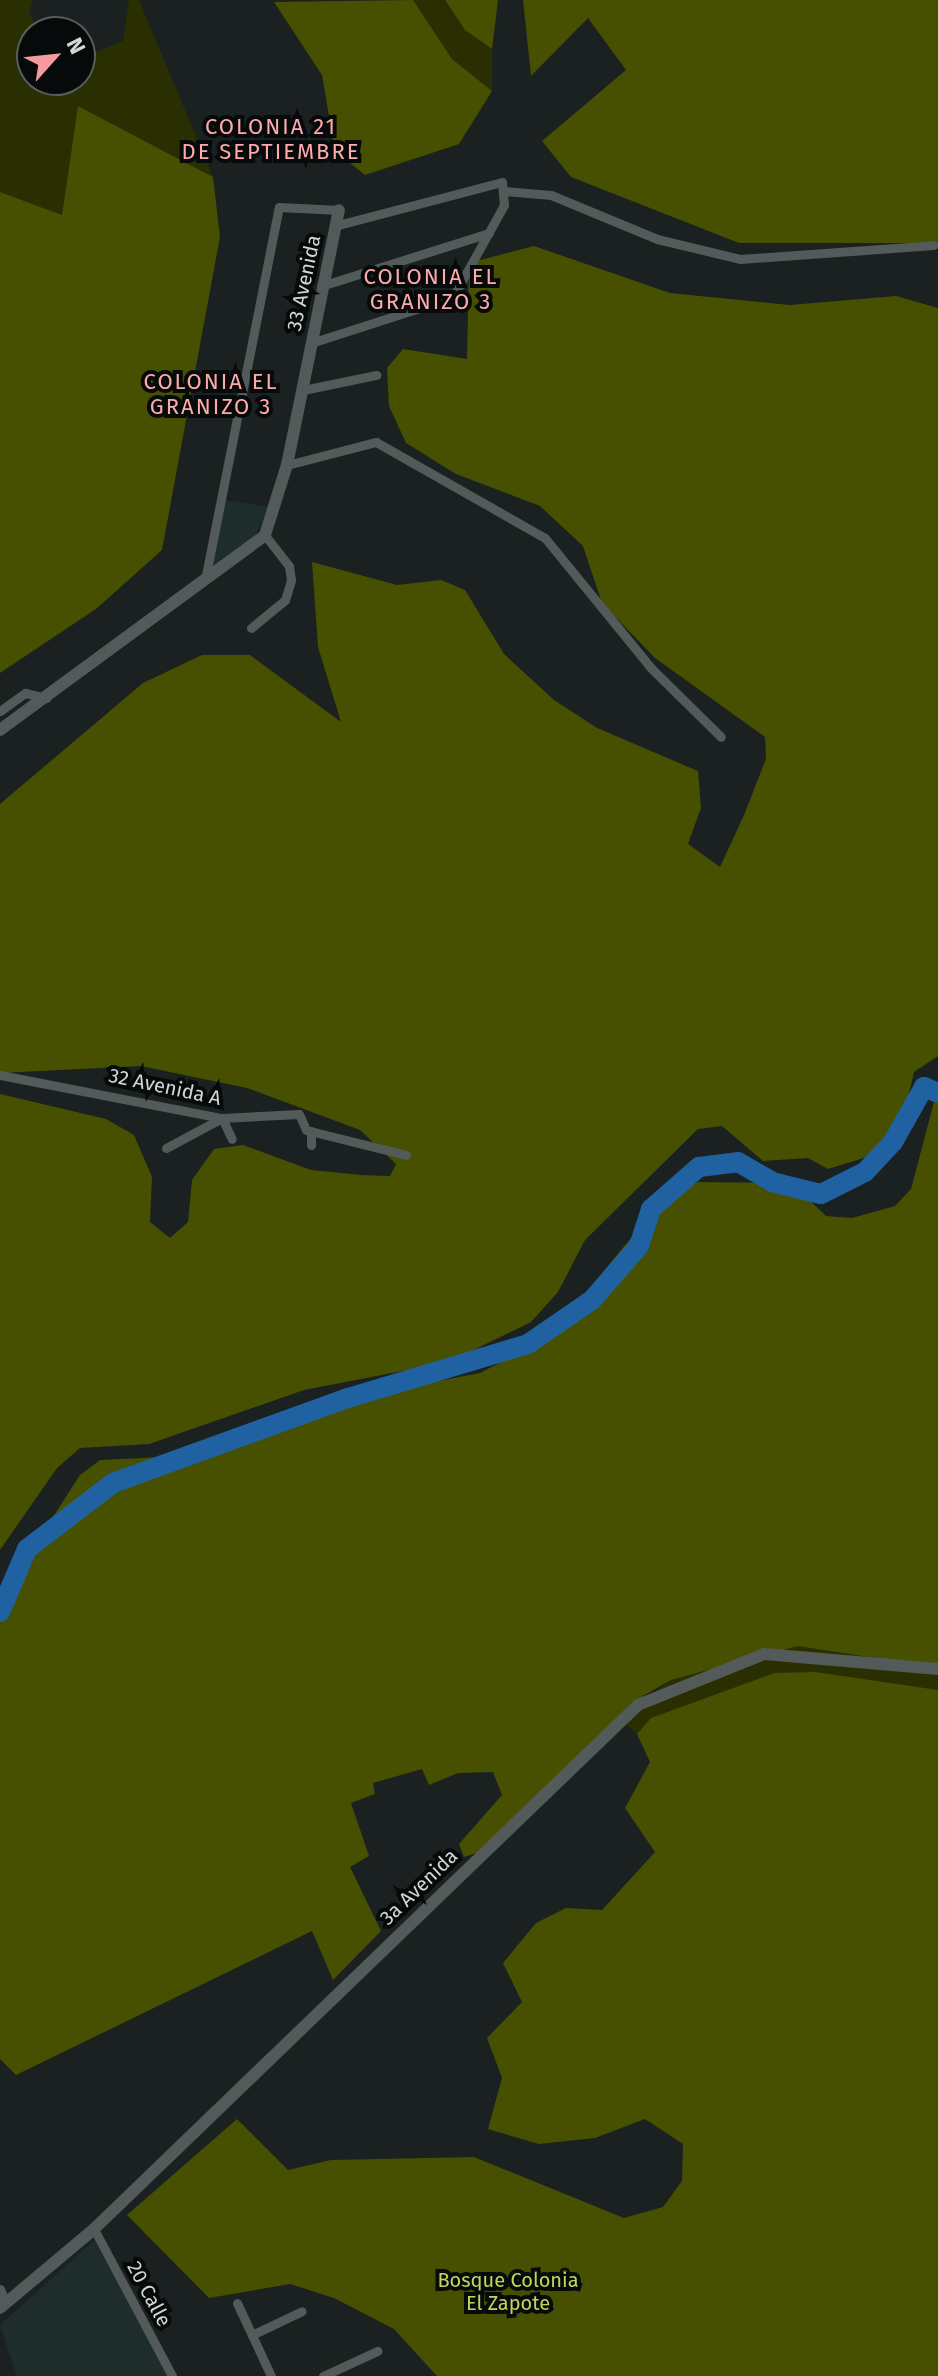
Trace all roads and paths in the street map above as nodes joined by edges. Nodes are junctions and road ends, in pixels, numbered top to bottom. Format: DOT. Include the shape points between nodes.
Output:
graph roads {
  1 [pos="504,191"];
  2 [pos="339,210"];
  3 [pos="338,225"];
  4 [pos="489,233"];
  5 [pos="933,245"];
  6 [pos="321,286"];
  7 [pos="311,343"];
  8 [pos="376,375"];
  9 [pos="303,390"];
  10 [pos="287,465"];
  11 [pos="265,535"];
  12 [pos="205,583"];
  13 [pos="251,628"];
  14 [pos="46,698"];
  15 [pos="0,711"];
  16 [pos="0,730"];
  17 [pos="721,737"];
  18 [pos="0,1075"];
  19 [pos="222,1118"];
  20 [pos="311,1131"];
  21 [pos="232,1139"];
  22 [pos="311,1145"];
  23 [pos="166,1148"];
  24 [pos="406,1155"];
  25 [pos="938,1669"];
  26 [pos="94,2229"];
  27 [pos="0,2289"];
  28 [pos="237,2303"];
  29 [pos="3,2306"];
  30 [pos="302,2311"];
  31 [pos="252,2335"];
  32 [pos="377,2351"];
  33 [pos="172,2376"];
  34 [pos="271,2376"];
  35 [pos="323,2376"];
  1 -- 3 [label="street" via="499,180"];
  1 -- 4 [label="street"];
  1 -- 5 [label="street" via="551,195 657,239 740,259"];
  2 -- 3 [label="street, 33 Avenida"];
  2 -- 12 [label="street, 33 Avenida" via="279,207"];
  3 -- 6 [label="street, 33 Avenida"];
  4 -- 6 [label="street"];
  4 -- 7 [label="street" via="453,297"];
  6 -- 7 [label="street, 33 Avenida"];
  7 -- 9 [label="street, 33 Avenida"];
  8 -- 9 [label="street"];
  9 -- 10 [label="street, 33 Avenida"];
  10 -- 11 [label="street, 33 Avenida"];
  10 -- 17 [label="street" via="376,442 545,538 651,668"];
  11 -- 12 [label="street"];
  11 -- 13 [label="street" via="289,566 291,580 285,600"];
  12 -- 14 [label="street"];
  14 -- 15 [label="street" via="25,693"];
  14 -- 16 [label="street"];
  18 -- 19 [label="street, 32 Avenida A"];
  19 -- 20 [label="street, 32 Avenida A" via="299,1114"];
  19 -- 21 [label="street"];
  19 -- 23 [label="street"];
  20 -- 22 [label="street"];
  20 -- 24 [label="street, 32 Avenida A"];
  25 -- 26 [label="street, 3a Avenida" via="775,1652 638,1705"];
  26 -- 29 [label="street, 3a Avenida"];
  26 -- 33 [label="street, 20 Calle"];
  27 -- 29 [label="street"];
  28 -- 31 [label="street"];
  30 -- 31 [label="street"];
  31 -- 34 [label="street"];
  32 -- 35 [label="street"];
}
